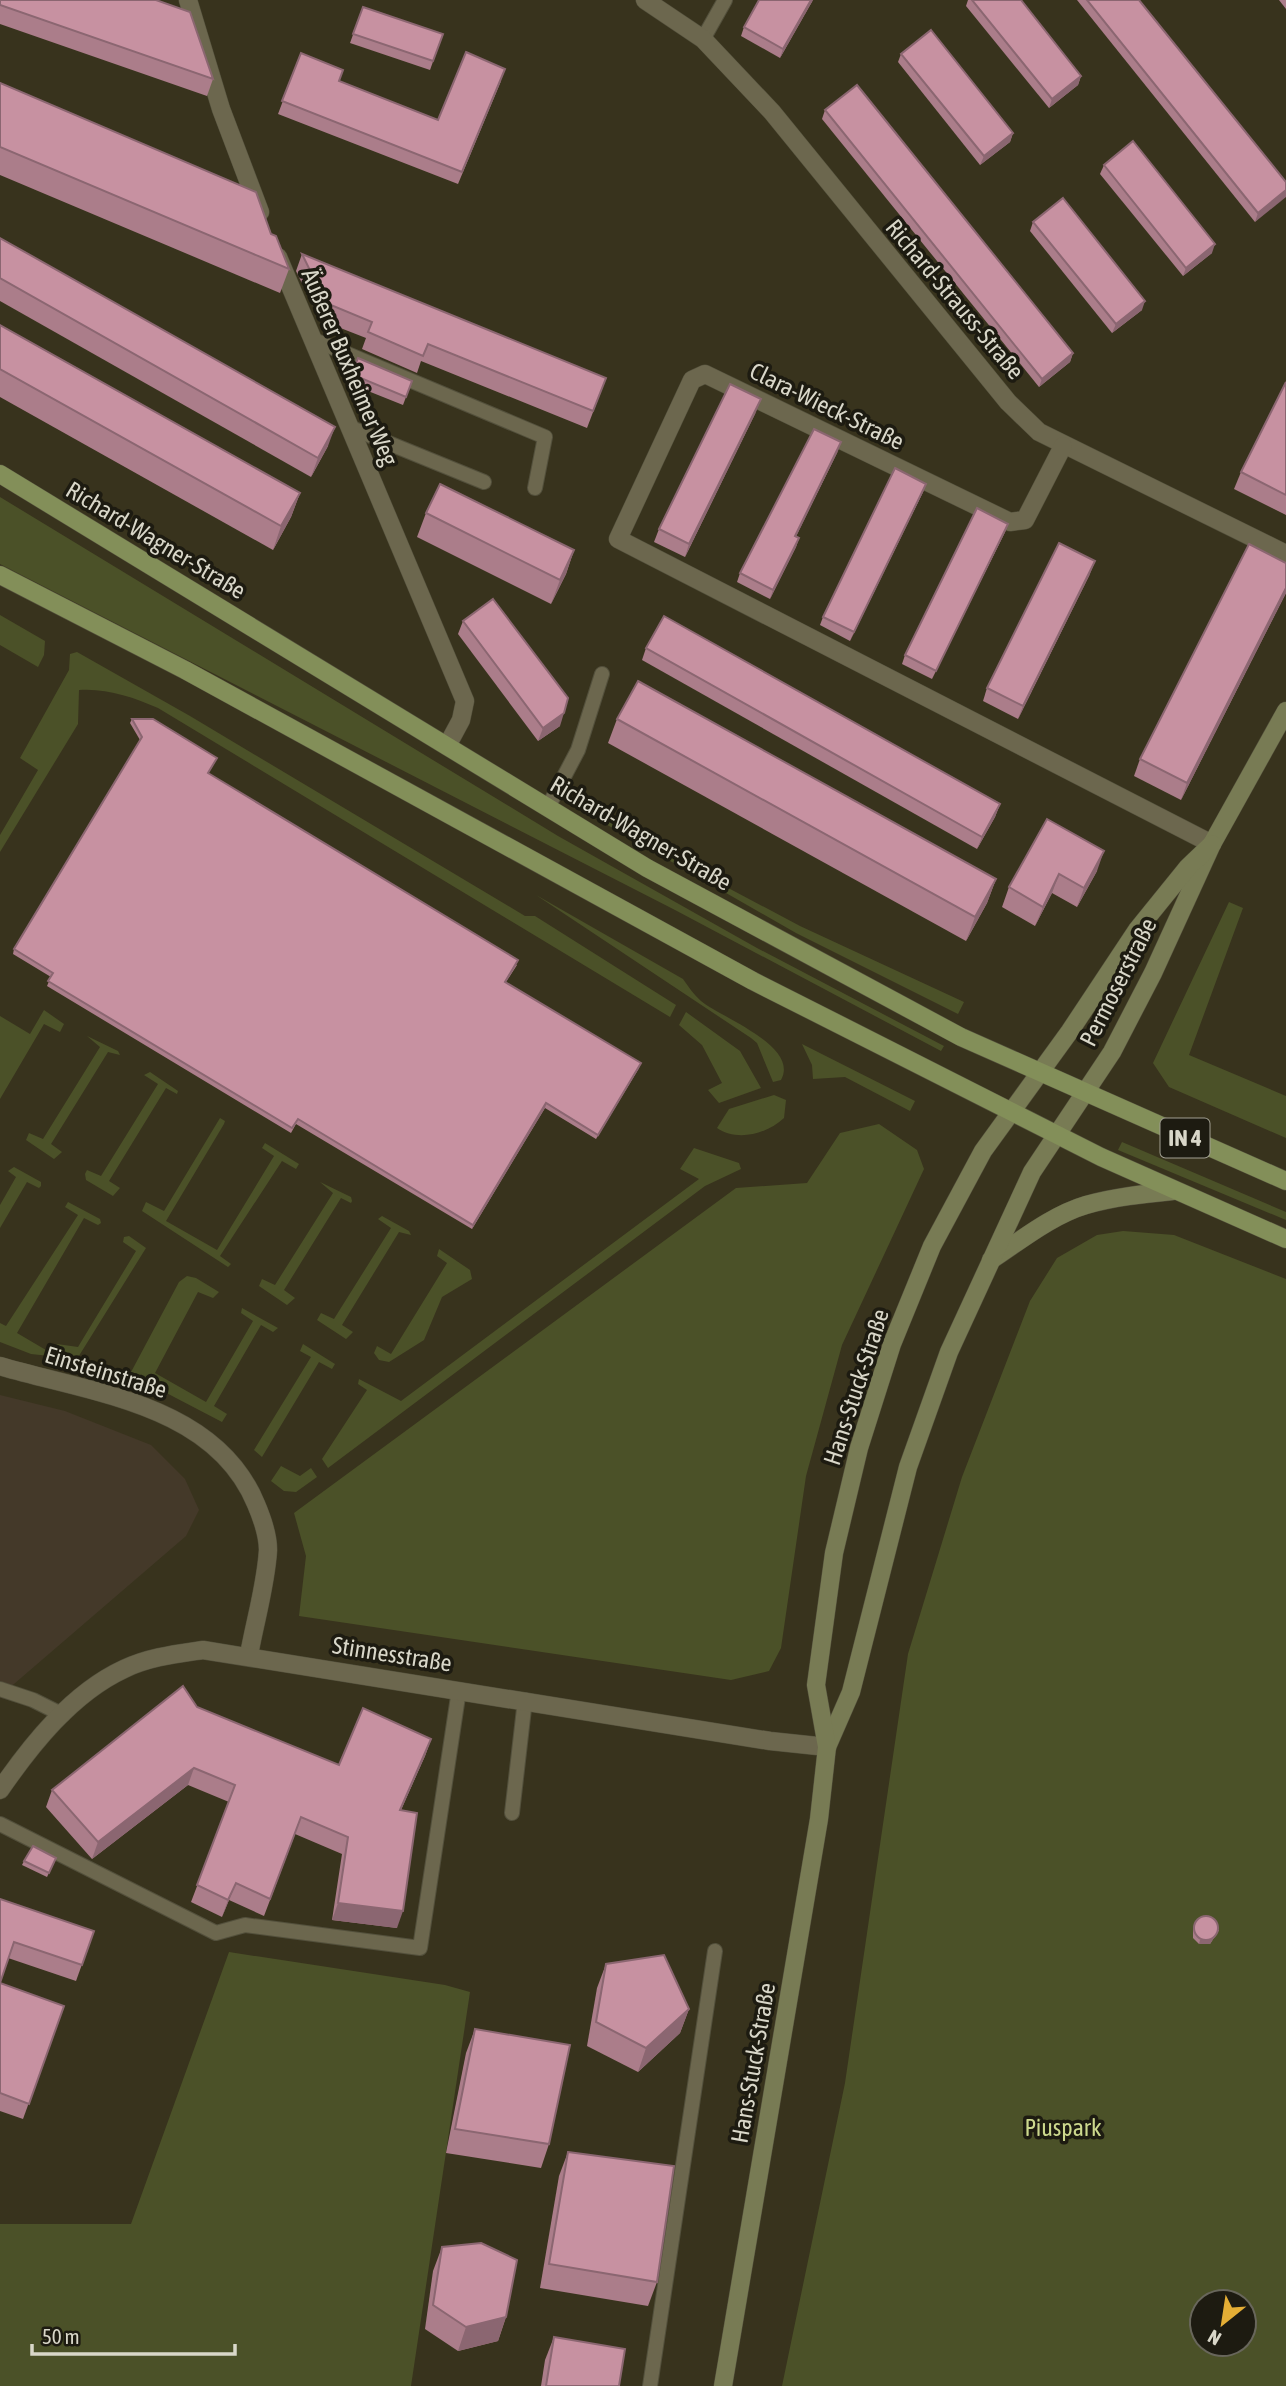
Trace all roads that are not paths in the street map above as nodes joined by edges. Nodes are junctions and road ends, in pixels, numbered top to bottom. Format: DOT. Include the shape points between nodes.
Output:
graph roads {
  1 [pos="188,0"];
  2 [pos="645,0"];
  3 [pos="725,0"];
  4 [pos="703,38"];
  5 [pos="312,340"];
  6 [pos="349,427"];
  7 [pos="1063,446"];
  8 [pos="0,474"];
  9 [pos="484,482"];
  10 [pos="535,488"];
  11 [pos="1286,554"];
  12 [pos="0,575"];
  13 [pos="602,674"];
  14 [pos="1286,711"];
  15 [pos="447,746"];
  16 [pos="548,807"];
  17 [pos="1212,844"];
  18 [pos="1039,1074"];
  19 [pos="1084,1094"];
  20 [pos="1010,1112"];
  21 [pos="1056,1135"];
  22 [pos="1286,1181"];
  23 [pos="1173,1191"];
  24 [pos="1286,1238"];
  25 [pos="991,1260"];
  26 [pos="0,1366"];
  27 [pos="249,1655"];
  28 [pos="0,1689"];
  29 [pos="459,1690"];
  30 [pos="525,1700"];
  31 [pos="63,1715"];
  32 [pos="827,1747"];
  33 [pos="0,1790"];
  34 [pos="512,1812"];
  35 [pos="0,1824"];
  36 [pos="715,1951"];
  37 [pos="650,2386"];
  38 [pos="723,2386"];
  1 -- 5 [label="street, Äußerer Buxheimer Weg" via="221,109"];
  2 -- 4 [label="street, Richard-Strauss-Straße"];
  3 -- 4 [label="lane"];
  4 -- 7 [label="street, Richard-Strauss-Straße" via="772,112 1008,402 1039,432"];
  5 -- 6 [label="street, Äußerer Buxheimer Weg"];
  5 -- 10 [label="lane" via="545,437"];
  6 -- 9 [label="lane"];
  6 -- 15 [label="street, Äußerer Buxheimer Weg" via="465,701"];
  7 -- 11 [label="street, Richard-Strauss-Straße"];
  7 -- 17 [label="street, Clara-Wieck-Straße" via="1025,520 1010,522 705,374 692,380 618,539"];
  8 -- 15 [label="main road, Richard-Wagner-Straße"];
  12 -- 20 [label="main road" via="185,670 729,968"];
  13 -- 16 [label="lane" via="578,750"];
  14 -- 17 [label="main road, Permoserstraße"];
  15 -- 16 [label="main road, Richard-Wagner-Straße"];
  16 -- 18 [label="main road, Richard-Wagner-Straße" via="817,961"];
  17 -- 18 [label="main road, Permoserstraße" via="1137,930"];
  17 -- 19 [label="main road, Permoserstraße" via="1153,973 1112,1052"];
  18 -- 19 [label="main road, Richard-Wagner-Straße / IN 4"];
  18 -- 20 [label="main road, Hans-Stuck-Straße"];
  19 -- 21 [label="main road, Permoserstraße"];
  19 -- 22 [label="main road, Richard-Wagner-Straße / IN 4"];
  20 -- 21 [label="main road"];
  20 -- 32 [label="main road, Hans-Stuck-Straße" via="983,1151 932,1246 892,1344 859,1448 834,1553 816,1685"];
  21 -- 23 [label="main road, IN 4"];
  21 -- 25 [label="main road, Hans-Stuck-Straße" via="1031,1172"];
  23 -- 24 [label="main road, IN 4"];
  23 -- 25 [label="main road, IN 4" via="1083,1206"];
  25 -- 32 [label="main road, Hans-Stuck-Straße" via="949,1352 908,1467 851,1692"];
  26 -- 27 [label="street, Einsteinstraße" via="137,1404 176,1420 232,1462 247,1483 264,1523 268,1549"];
  27 -- 29 [label="street, Stinnesstraße"];
  27 -- 31 [label="street, Stinnesstraße" via="203,1650 160,1656 122,1670"];
  28 -- 31 [label="lane"];
  29 -- 30 [label="street, Stinnesstraße"];
  29 -- 35 [label="lane" via="420,1948 245,1924 216,1933"];
  30 -- 32 [label="street, Stinnesstraße"];
  30 -- 34 [label="lane"];
  31 -- 33 [label="street, Stinnesstraße" via="18,1763"];
  32 -- 38 [label="main road, Hans-Stuck-Straße" via="820,1819"];
  36 -- 37 [label="lane"];
}
